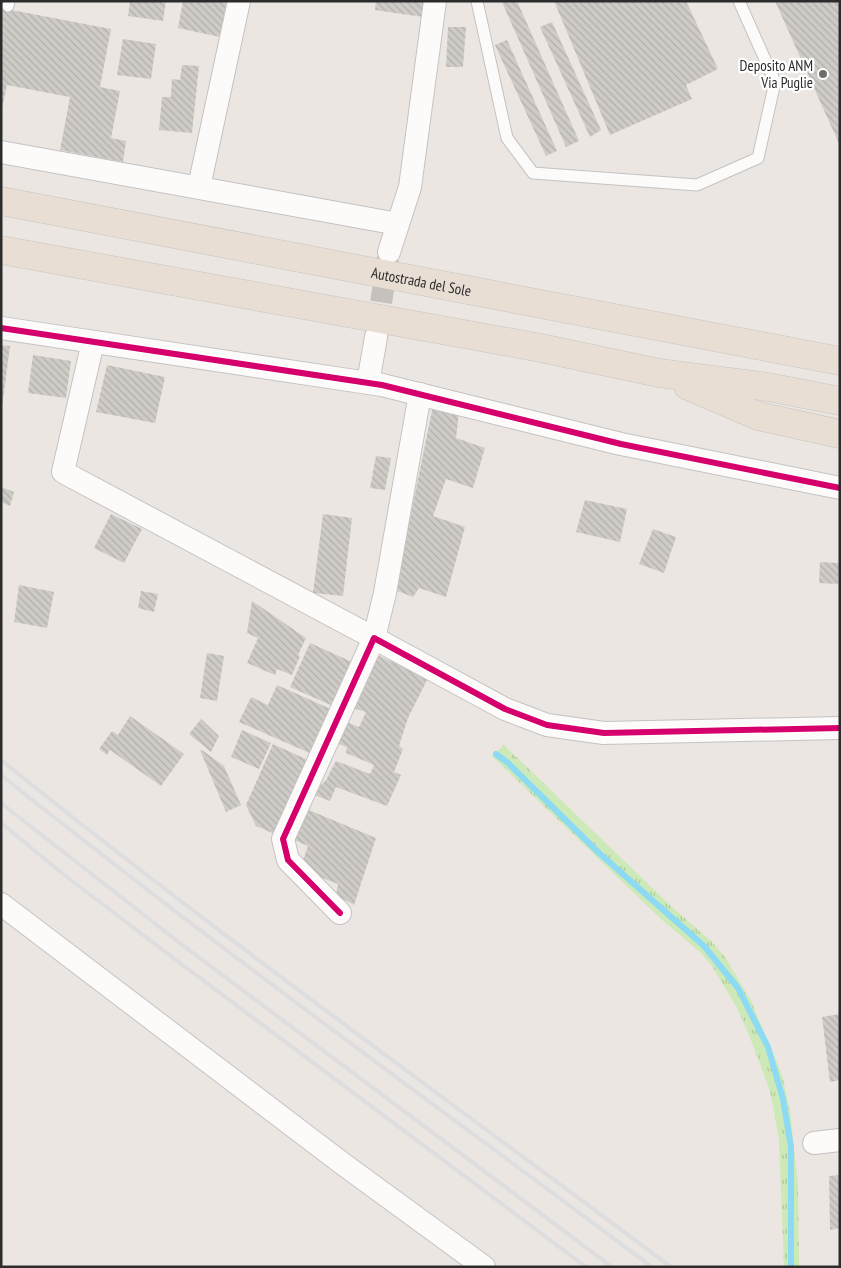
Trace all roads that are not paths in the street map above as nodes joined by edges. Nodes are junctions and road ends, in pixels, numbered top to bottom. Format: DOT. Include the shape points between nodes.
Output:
graph roads {
  1 [pos="238,1"];
  2 [pos="435,1"];
  3 [pos="477,1"];
  4 [pos="739,1"];
  5 [pos="1,152"];
  6 [pos="199,187"];
  7 [pos="1,201"];
  8 [pos="398,224"];
  9 [pos="1,250"];
  10 [pos="389,252"];
  11 [pos="1,328"];
  12 [pos="376,337"];
  13 [pos="93,342"];
  14 [pos="840,361"];
  15 [pos="659,373"];
  16 [pos="368,383"];
  17 [pos="420,394"];
  18 [pos="840,401"];
  19 [pos="840,434"];
  20 [pos="840,488"];
  21 [pos="374,638"];
  22 [pos="840,728"];
  23 [pos="1,904"];
  24 [pos="340,913"];
  25 [pos="840,1140"];
  26 [pos="814,1143"];
  27 [pos="484,1267"];
  1 -- 6 [label="street"];
  2 -- 8 [label="street" via="410,187"];
  3 -- 4 [label="lane" via="507,138 533,174 698,185 758,158 775,82"];
  5 -- 6 [label="street"];
  6 -- 8 [label="street"];
  7 -- 14 [label="highway, Autostrada del Sole"];
  8 -- 10 [label="street"];
  9 -- 15 [label="highway"];
  11 -- 13 [label="street"];
  12 -- 16 [label="street"];
  13 -- 16 [label="street"];
  13 -- 21 [label="street" via="64,472"];
  15 -- 18 [label="highway" via="768,387"];
  15 -- 19 [label="highway" via="758,416"];
  16 -- 17 [label="street"];
  17 -- 20 [label="street" via="621,444"];
  17 -- 21 [label="street"];
  21 -- 22 [label="street" via="505,709 547,725 604,733"];
  21 -- 24 [label="street" via="283,838 288,860"];
  23 -- 27 [label="street"];
  25 -- 26 [label="street"];
}
